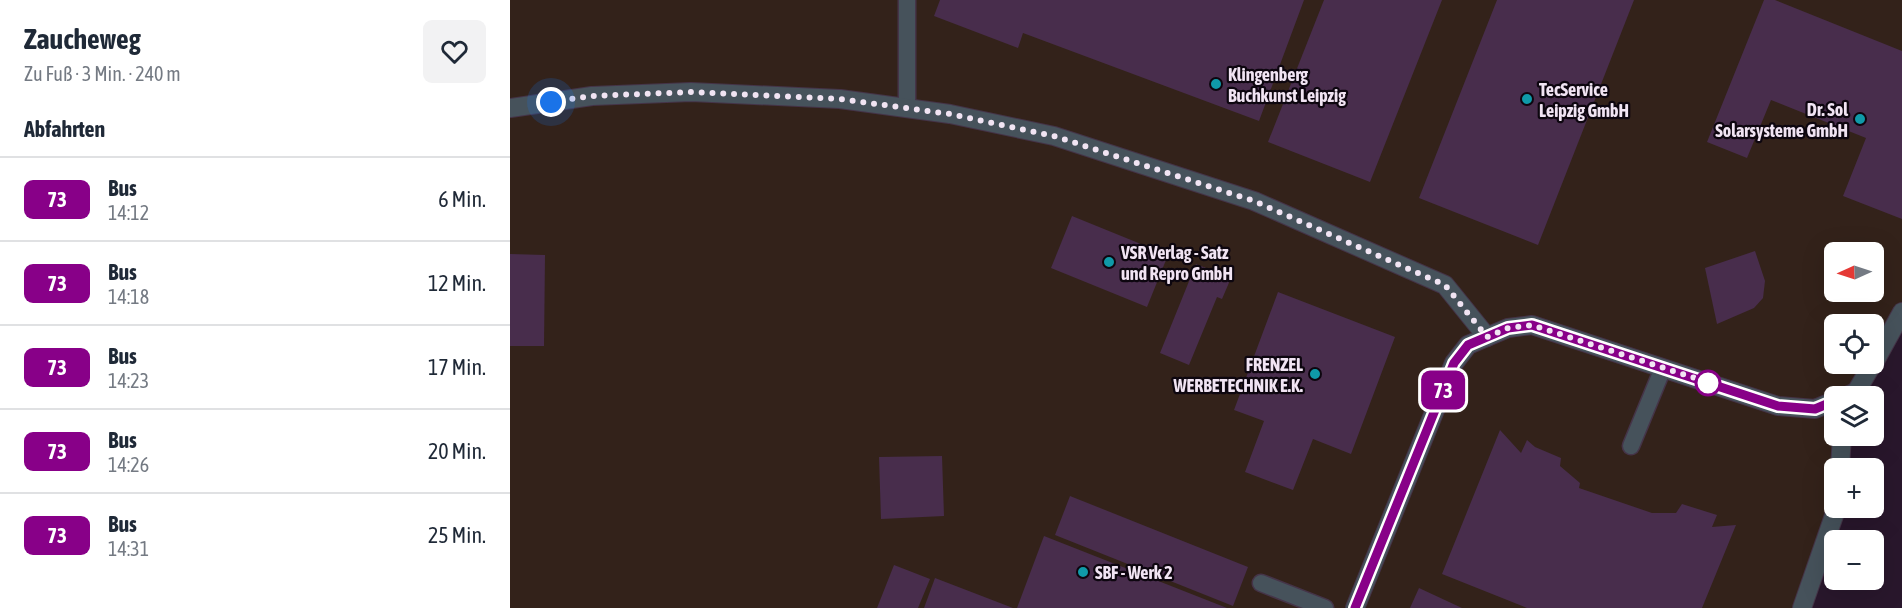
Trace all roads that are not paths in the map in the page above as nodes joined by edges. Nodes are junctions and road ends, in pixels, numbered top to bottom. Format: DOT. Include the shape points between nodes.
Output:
graph roads {
  1 [pos="907,0"];
  2 [pos="510,108"];
  3 [pos="907,108"];
  4 [pos="1902,312"];
  5 [pos="1487,337"];
  6 [pos="1884,345"];
  7 [pos="1664,368"];
  8 [pos="1824,405"];
  9 [pos="1631,446"];
  10 [pos="1833,518"];
  11 [pos="1262,583"];
  12 [pos="1324,608"];
  13 [pos="1355,608"];
  14 [pos="1802,608"];
  1 -- 3 [label="lane"];
  2 -- 3 [label="street" via="592,96 691,92 840,99"];
  3 -- 5 [label="street" via="1054,136 1254,201 1445,285"];
  4 -- 6 [label="street"];
  5 -- 7 [label="street" via="1508,328 1532,325"];
  5 -- 13 [label="street" via="1468,345 1454,363"];
  7 -- 8 [label="street" via="1778,406 1815,409"];
  7 -- 9 [label="lane"];
  10 -- 14 [label="street"];
  11 -- 12 [label="lane"];
}
